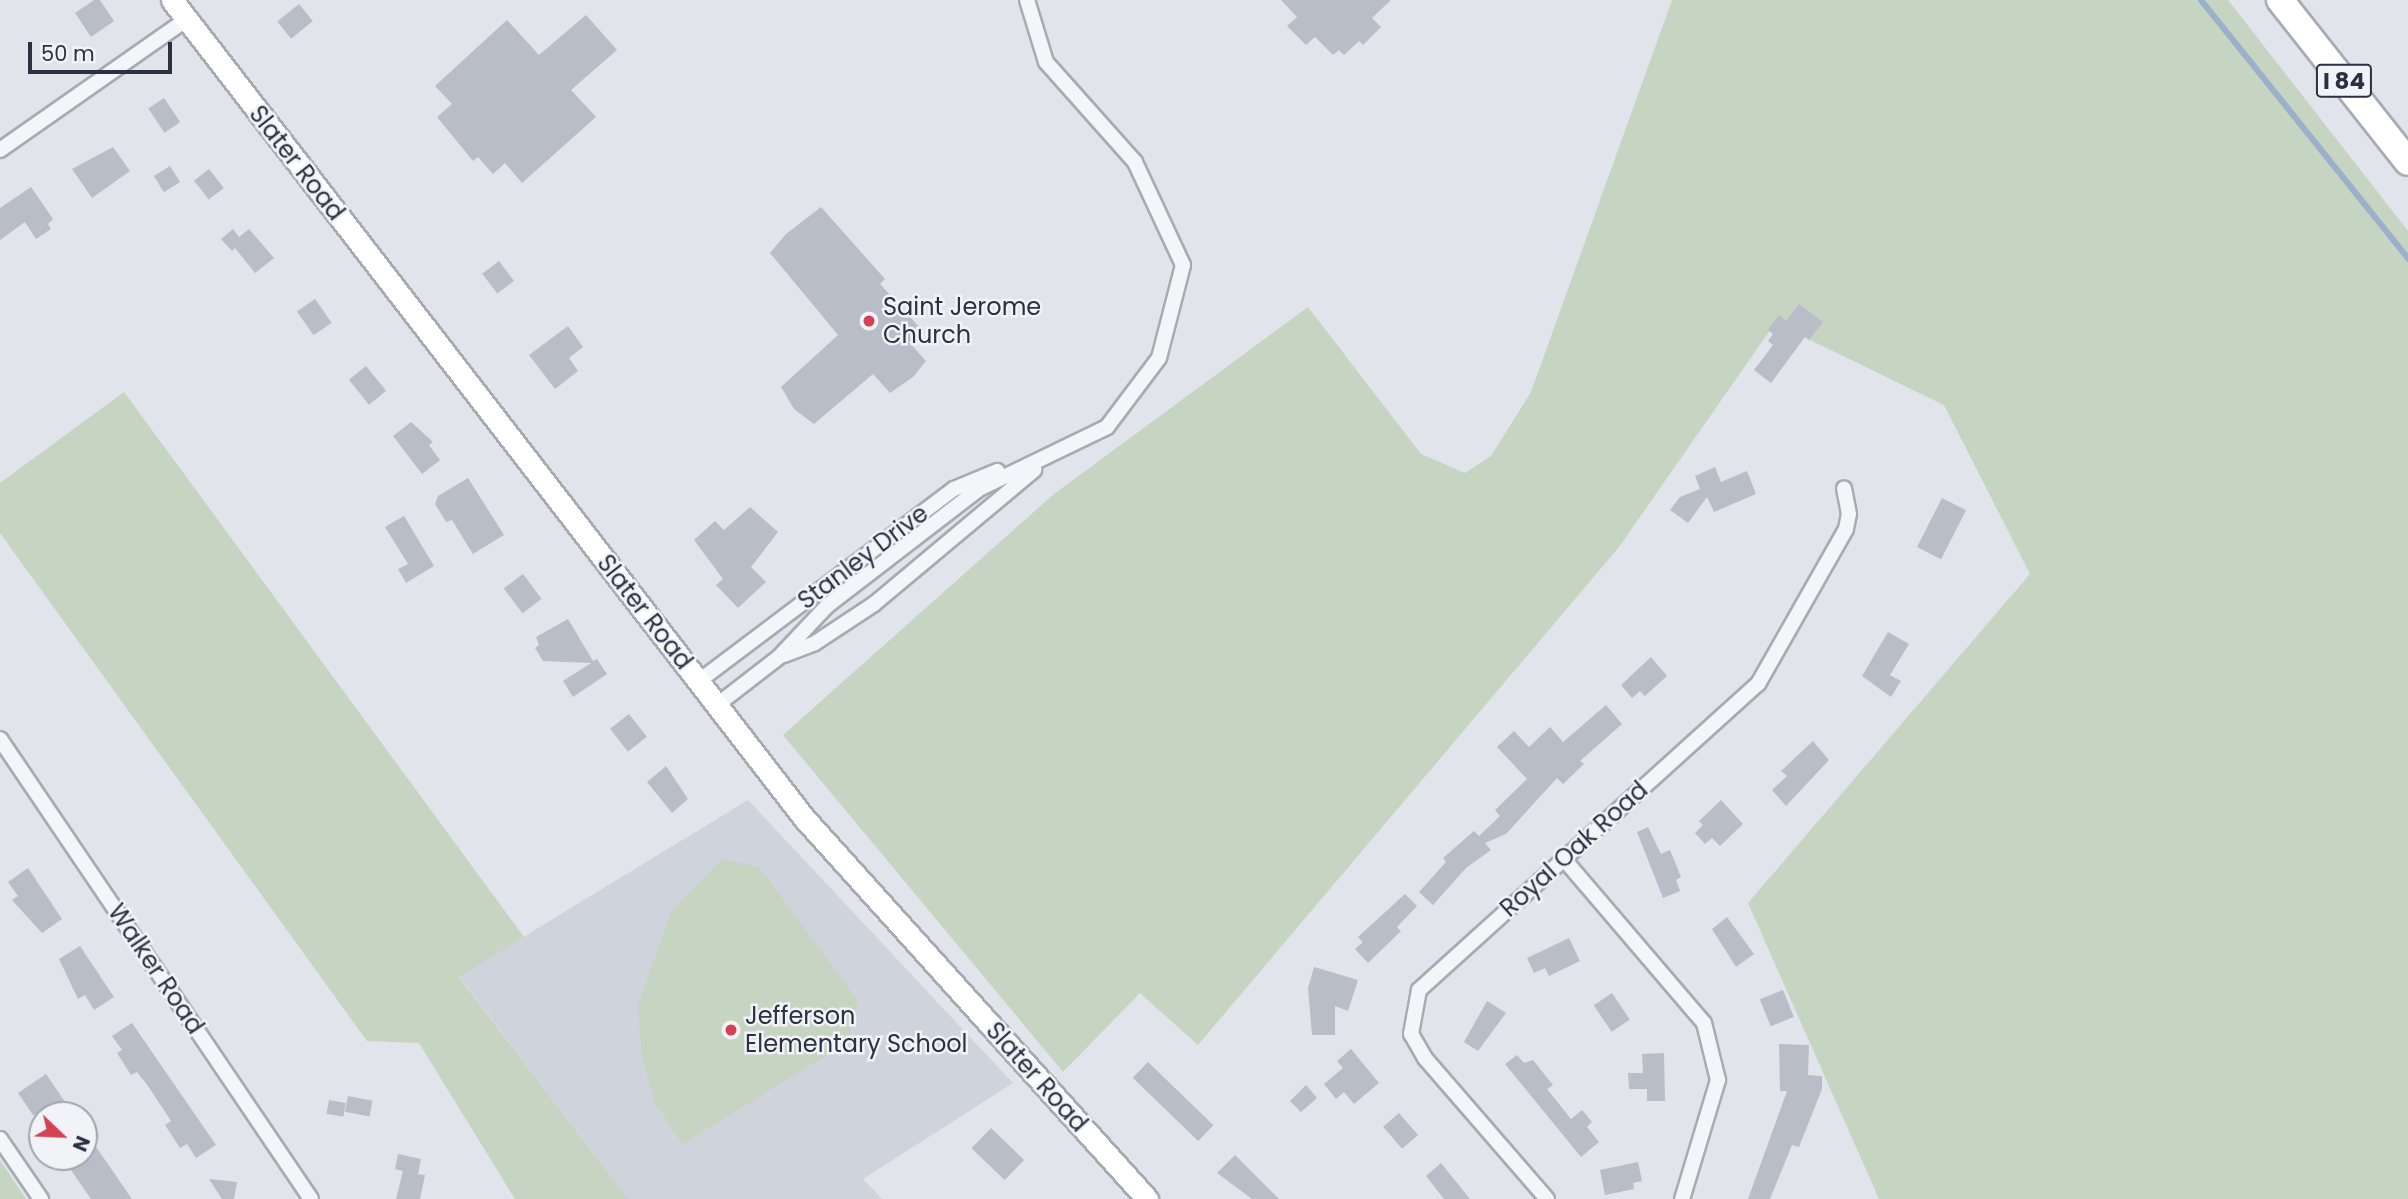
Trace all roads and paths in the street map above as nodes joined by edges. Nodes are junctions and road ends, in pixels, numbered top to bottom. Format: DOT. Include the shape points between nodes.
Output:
graph roads {
  1 [pos="172,0"];
  2 [pos="1027,0"];
  3 [pos="2280,0"];
  4 [pos="186,20"];
  5 [pos="0,150"];
  6 [pos="2408,162"];
  7 [pos="1042,461"];
  8 [pos="1843,488"];
  9 [pos="779,657"];
  10 [pos="699,681"];
  11 [pos="717,705"];
  12 [pos="0,739"];
  13 [pos="1563,858"];
  14 [pos="0,1139"];
  15 [pos="41,1199"];
  16 [pos="311,1199"];
  17 [pos="1147,1199"];
  18 [pos="1547,1199"];
  19 [pos="1682,1199"];
  1 -- 4 [label="main road, Slater Road"];
  2 -- 7 [label="street, Stanley Drive" via="1046,62 1135,162 1183,265 1159,358 1107,427"];
  3 -- 6 [label="highway, I 84"];
  4 -- 5 [label="street"];
  4 -- 10 [label="main road, Slater Road"];
  7 -- 9 [label="street, Stanley Drive" via="874,604 815,643"];
  7 -- 9 [label="street, Stanley Drive" via="979,489 827,606"];
  7 -- 10 [label="street, Stanley Drive" via="999,470 954,488"];
  8 -- 13 [label="street, Royal Oak Road" via="1849,513 1846,529 1758,684"];
  9 -- 11 [label="street, Stanley Drive"];
  10 -- 11 [label="main road, Slater Road"];
  11 -- 17 [label="main road, Slater Road" via="804,818"];
  12 -- 16 [label="street, Walker Road"];
  13 -- 18 [label="street, Royal Oak Road" via="1419,990 1411,1034 1424,1058"];
  13 -- 19 [label="street" via="1704,1023 1718,1080"];
  14 -- 15 [label="street"];
}
